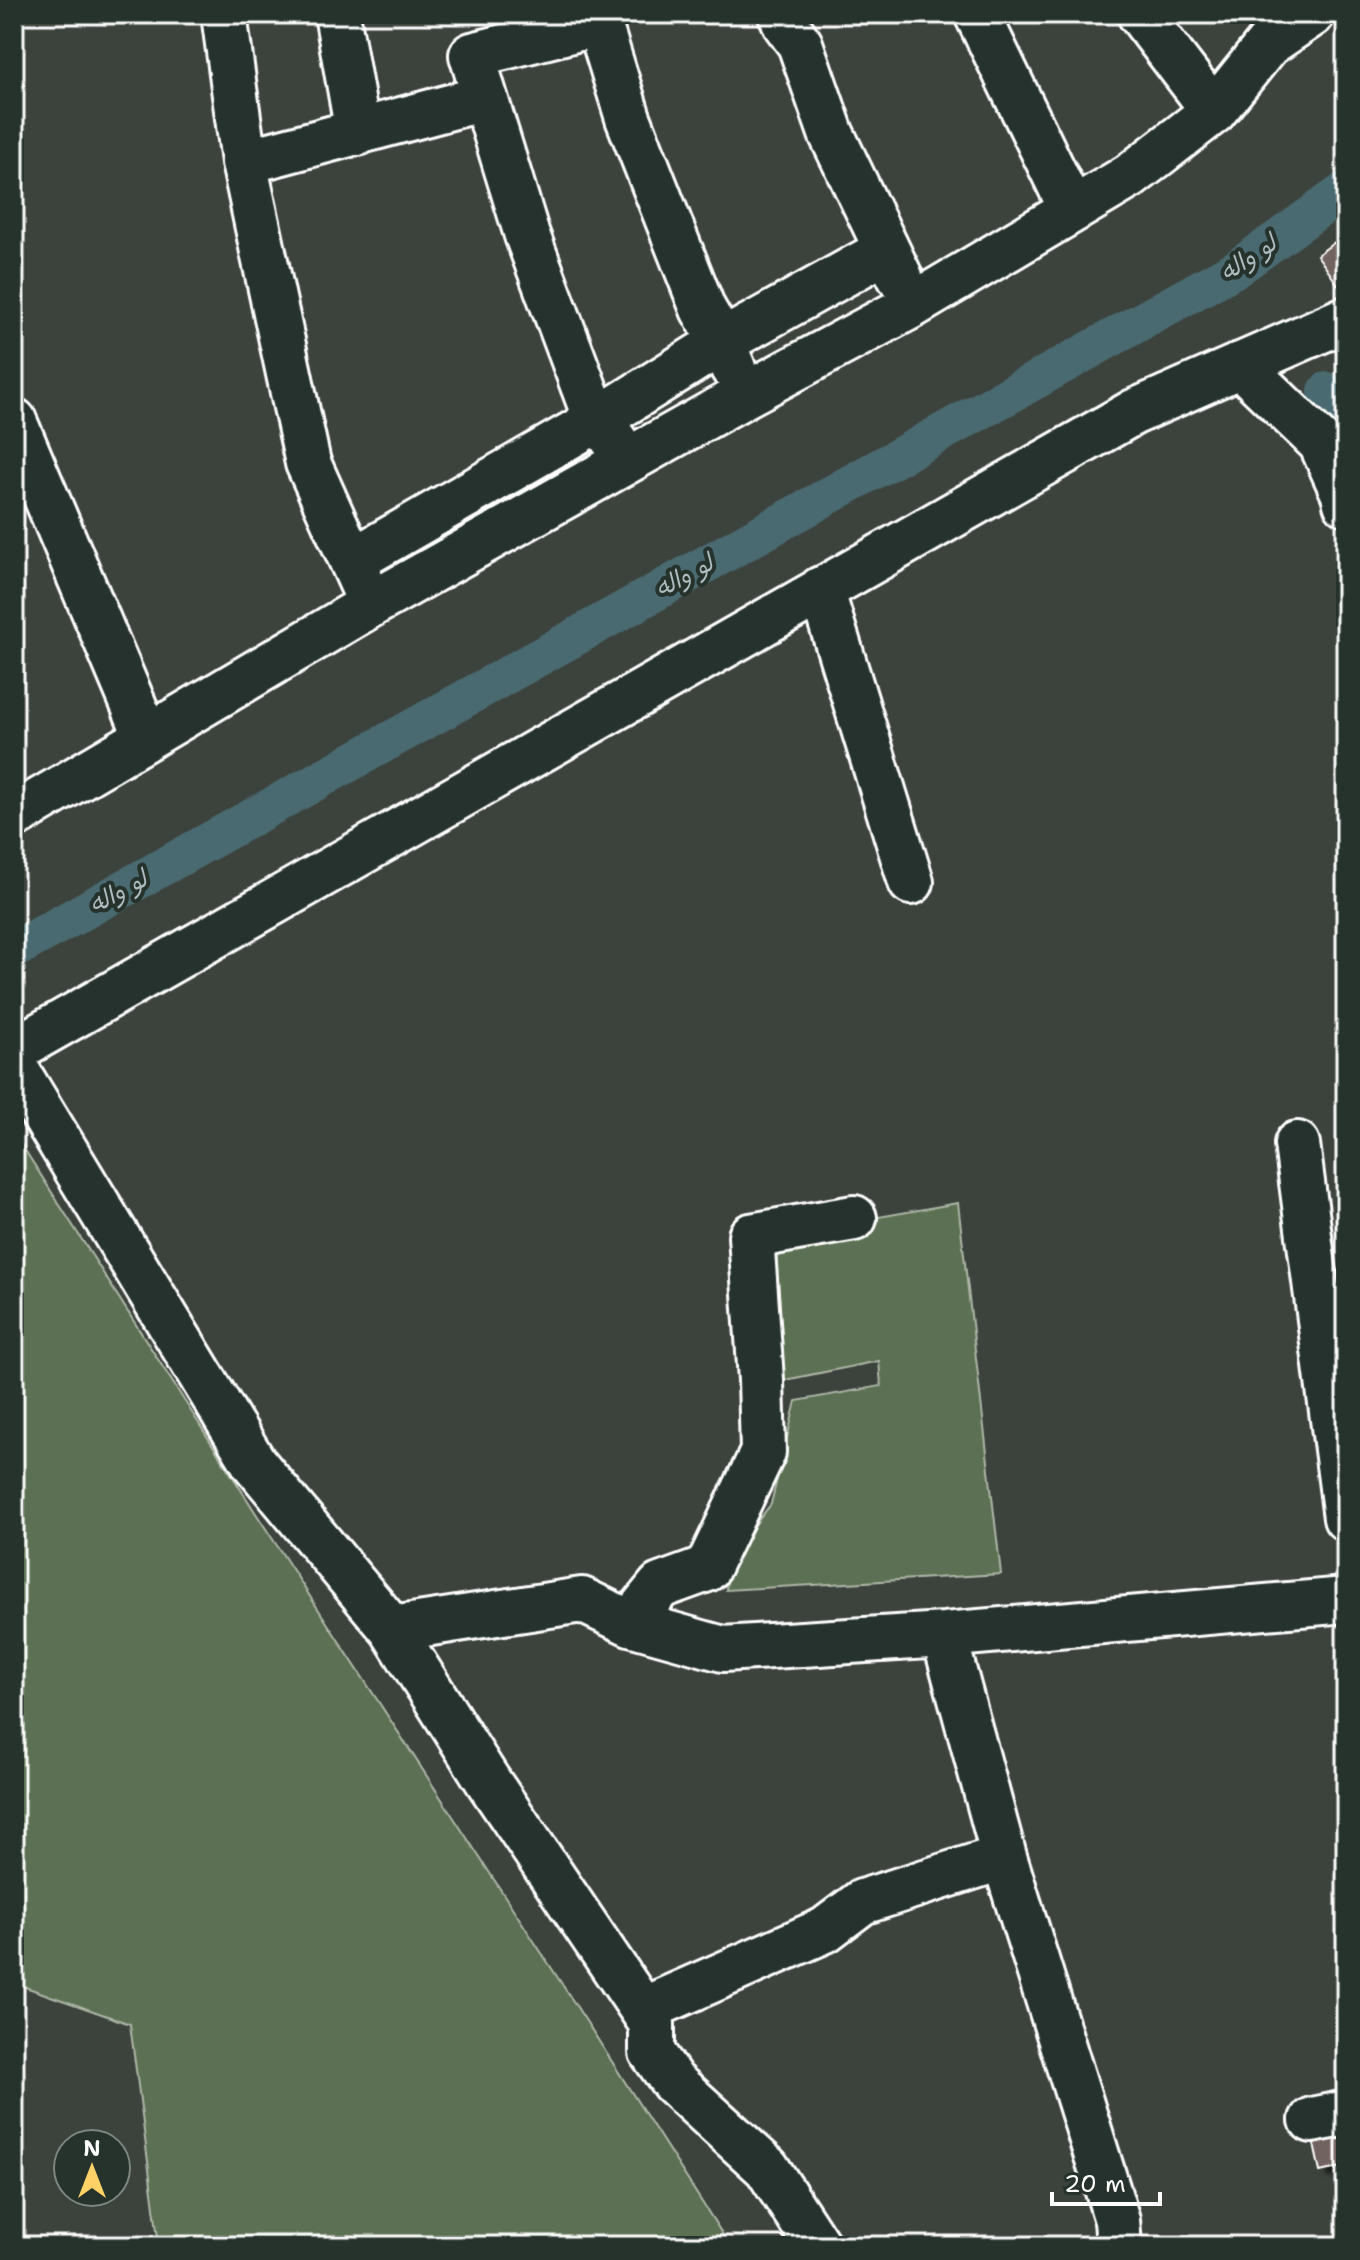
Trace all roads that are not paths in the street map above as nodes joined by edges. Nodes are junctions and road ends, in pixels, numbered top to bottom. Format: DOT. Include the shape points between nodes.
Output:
graph roads {
  1 [pos="224,14"];
  2 [pos="337,14"];
  3 [pos="781,14"];
  4 [pos="977,14"];
  5 [pos="1140,14"];
  6 [pos="1312,14"];
  7 [pos="597,18"];
  8 [pos="484,98"];
  9 [pos="1214,111"];
  10 [pos="358,133"];
  11 [pos="244,162"];
  12 [pos="1072,210"];
  13 [pos="887,250"];
  14 [pos="913,305"];
  15 [pos="1346,319"];
  16 [pos="722,342"];
  17 [pos="1240,365"];
  18 [pos="745,395"];
  19 [pos="599,419"];
  20 [pos="14,421"];
  21 [pos="629,462"];
  22 [pos="1346,503"];
  23 [pos="352,561"];
  24 [pos="821,589"];
  25 [pos="372,604"];
  26 [pos="147,737"];
  27 [pos="14,816"];
  28 [pos="911,882"];
  29 [pos="14,1050"];
  30 [pos="14,1066"];
  31 [pos="1297,1144"];
  32 [pos="854,1218"];
  33 [pos="1346,1518"];
  34 [pos="1346,1600"];
  35 [pos="630,1623"];
  36 [pos="392,1629"];
  37 [pos="944,1635"];
  38 [pos="1004,1857"];
  39 [pos="643,2010"];
  40 [pos="818,2246"];
  41 [pos="1119,2246"];
  1 -- 11 [label="street"];
  2 -- 10 [label="street"];
  3 -- 13 [label="street" via="800,44 831,133"];
  4 -- 12 [label="street"];
  5 -- 9 [label="street"];
  6 -- 9 [label="street" via="1268,44"];
  7 -- 8 [label="street" via="472,55"];
  7 -- 16 [label="street" via="634,133 703,309"];
  8 -- 10 [label="street"];
  8 -- 19 [label="street" via="527,235"];
  9 -- 12 [label="street" via="1130,176"];
  10 -- 11 [label="street"];
  11 -- 23 [label="street" via="308,463"];
  12 -- 14 [label="street"];
  13 -- 14 [label="street"];
  13 -- 16 [label="street"];
  14 -- 18 [label="street"];
  15 -- 17 [label="street"];
  16 -- 18 [label="street"];
  16 -- 19 [label="street"];
  17 -- 22 [label="street" via="1321,443"];
  17 -- 24 [label="street" via="1134,412"];
  18 -- 21 [label="street"];
  19 -- 21 [label="street"];
  19 -- 23 [label="street"];
  20 -- 26 [label="street"];
  21 -- 25 [label="street"];
  23 -- 25 [label="street"];
  24 -- 28 [label="street"];
  24 -- 29 [label="street"];
  25 -- 26 [label="street"];
  26 -- 27 [label="street"];
  30 -- 36 [label="street" via="254,1463"];
  31 -- 33 [label="street"];
  32 -- 35 [label="street" via="751,1236 763,1452 707,1569 660,1586"];
  34 -- 37 [label="street"];
  35 -- 36 [label="street" via="582,1600"];
  35 -- 37 [label="street" via="723,1649"];
  36 -- 39 [label="street"];
  37 -- 38 [label="street"];
  38 -- 39 [label="street" via="862,1902 825,1930"];
  38 -- 41 [label="street" via="1117,2220"];
  39 -- 40 [label="street" via="652,2024 652,2052 673,2082 767,2168"];
}
